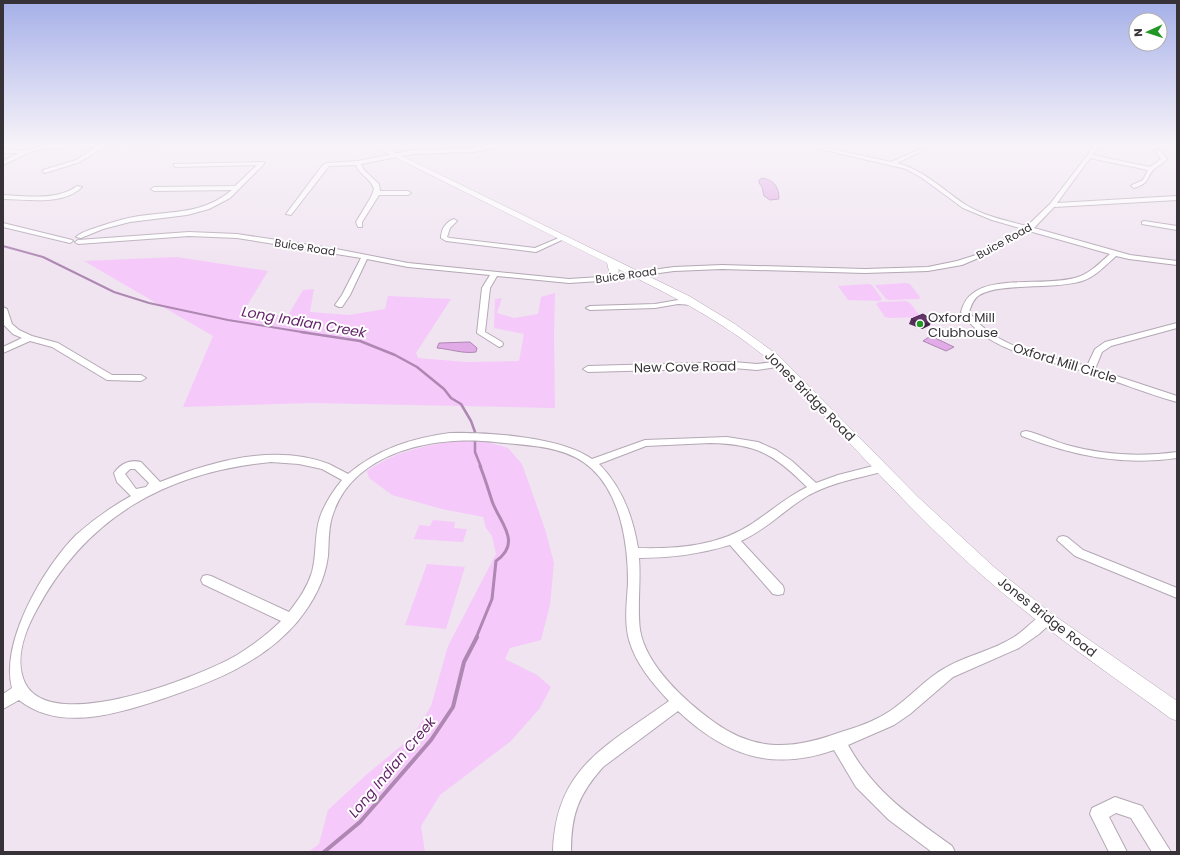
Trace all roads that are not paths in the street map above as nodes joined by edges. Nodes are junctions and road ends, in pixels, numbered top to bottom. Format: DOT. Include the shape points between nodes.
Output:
graph roads {
  1 [pos="240,184"];
  2 [pos="311,184"];
  3 [pos="376,184"];
  4 [pos="453,184"];
  5 [pos="933,184"];
  6 [pos="1068,184"];
  7 [pos="1140,184"];
  8 [pos="1134,186"];
  9 [pos="79,188"];
  10 [pos="236,188"];
  11 [pos="154,189"];
  12 [pos="376,193"];
  13 [pos="408,193"];
  14 [pos="3,197"];
  15 [pos="1177,198"];
  16 [pos="1052,205"];
  17 [pos="289,214"];
  18 [pos="454,221"];
  19 [pos="1144,223"];
  20 [pos="3,225"];
  21 [pos="360,226"];
  22 [pos="1030,227"];
  23 [pos="1177,228"];
  24 [pos="563,238"];
  25 [pos="79,239"];
  26 [pos="1114,253"];
  27 [pos="365,257"];
  28 [pos="611,262"];
  29 [pos="1177,263"];
  30 [pos="634,273"];
  31 [pos="495,274"];
  32 [pos="610,277"];
  33 [pos="673,292"];
  34 [pos="670,303"];
  35 [pos="693,303"];
  36 [pos="339,305"];
  37 [pos="590,308"];
  38 [pos="3,309"];
  39 [pos="1177,325"];
  40 [pos="29,338"];
  41 [pos="499,344"];
  42 [pos="3,350"];
  43 [pos="781,364"];
  44 [pos="588,370"];
  45 [pos="1090,370"];
  46 [pos="141,378"];
  47 [pos="1177,399"];
  48 [pos="1026,434"];
  49 [pos="1177,455"];
  50 [pos="591,463"];
  51 [pos="881,468"];
  52 [pos="349,479"];
  53 [pos="814,488"];
  54 [pos="732,539"];
  55 [pos="1063,540"];
  56 [pos="633,553"];
  57 [pos="207,580"];
  58 [pos="778,590"];
  59 [pos="1177,593"];
  60 [pos="291,619"];
  61 [pos="1046,620"];
  62 [pos="19,692"];
  63 [pos="3,702"];
  64 [pos="679,702"];
  65 [pos="1177,712"];
  66 [pos="837,741"];
  67 [pos="562,852"];
  68 [pos="946,852"];
  69 [pos="1118,852"];
  70 [pos="1162,852"];
  1 -- 10 [label="street"];
  2 -- 17 [label="street"];
  3 -- 12 [label="street"];
  4 -- 24 [label="main road, Jones Bridge Road"];
  5 -- 22 [label="street" via="959,203 994,219"];
  6 -- 16 [label="street, Buice Road"];
  7 -- 8 [label="street"];
  9 -- 14 [label="street" via="70,194 60,196"];
  10 -- 11 [label="street"];
  10 -- 25 [label="street" via="223,200 206,208 185,214 125,220 93,231"];
  12 -- 13 [label="street"];
  12 -- 21 [label="street" via="359,222"];
  15 -- 16 [label="street"];
  16 -- 22 [label="street, Buice Road"];
  18 -- 24 [label="street" via="443,234 448,240 536,250"];
  19 -- 23 [label="street"];
  20 -- 25 [label="street, Buice Road" via="62,238"];
  22 -- 26 [label="street"];
  22 -- 30 [label="street, Buice Road" via="981,255 959,263 928,269 858,271 709,268"];
  24 -- 28 [label="main road, Jones Bridge Road"];
  25 -- 27 [label="street, Buice Road" via="108,240 189,234 237,236"];
  26 -- 29 [label="street" via="1141,260"];
  26 -- 45 [label="street, Oxford Mill Circle" via="1093,273 1080,280 991,289 976,295 967,304 966,312 970,320 995,339 1023,352"];
  27 -- 31 [label="street, Buice Road" via="408,265"];
  27 -- 36 [label="street"];
  28 -- 30 [label="main road, Jones Bridge Road"];
  28 -- 32 [label="main road" via="614,272"];
  30 -- 32 [label="street, Buice Road"];
  30 -- 33 [label="main road, Jones Bridge Road"];
  31 -- 32 [label="street, Buice Road" via="569,281"];
  31 -- 41 [label="street" via="486,288 481,333"];
  33 -- 34 [label="street"];
  33 -- 35 [label="main road, Jones Bridge Road"];
  34 -- 35 [label="street"];
  34 -- 37 [label="street"];
  35 -- 43 [label="main road, Jones Bridge Road" via="737,330"];
  38 -- 40 [label="street" via="8,325"];
  39 -- 45 [label="street" via="1108,344 1098,351"];
  40 -- 42 [label="street"];
  40 -- 46 [label="street" via="55,345 110,378"];
  43 -- 44 [label="street, New Cove Road"];
  43 -- 51 [label="main road, Jones Bridge Road"];
  45 -- 47 [label="street, Oxford Mill Circle"];
  48 -- 49 [label="street" via="1061,447 1092,454 1144,459"];
  50 -- 52 [label="street" via="571,452 547,444 451,436 423,440 395,449 370,462"];
  50 -- 53 [label="street" via="645,443 736,440 755,444 772,452 794,468"];
  50 -- 56 [label="street" via="606,478 618,500 628,526"];
  51 -- 53 [label="street" via="840,478"];
  51 -- 61 [label="main road, Jones Bridge Road" via="949,536"];
  52 -- 60 [label="street" via="336,495 327,513 322,560 316,580 306,600"];
  52 -- 62 [label="street" via="312,463 288,460 235,462 179,478 125,504 79,540 23,616 8,653 11,680"];
  53 -- 54 [label="street" via="791,501 755,528"];
  54 -- 56 [label="street" via="685,552"];
  54 -- 58 [label="street"];
  55 -- 59 [label="street" via="1079,553"];
  56 -- 64 [label="street" via="632,619 635,639 648,668"];
  57 -- 60 [label="street"];
  60 -- 62 [label="street" via="261,646 225,669 192,683 121,705 89,711 59,711 35,704"];
  61 -- 65 [label="main road, Jones Bridge Road"];
  61 -- 66 [label="street" via="1014,645 946,674 890,720"];
  62 -- 63 [label="street"];
  64 -- 66 [label="street" via="712,731 754,749 797,752"];
  64 -- 67 [label="street" via="586,773 576,786 566,808"];
  66 -- 68 [label="street" via="853,769 875,796 898,817"];
  69 -- 70 [label="street" via="1098,814 1115,805 1136,812"];
}
